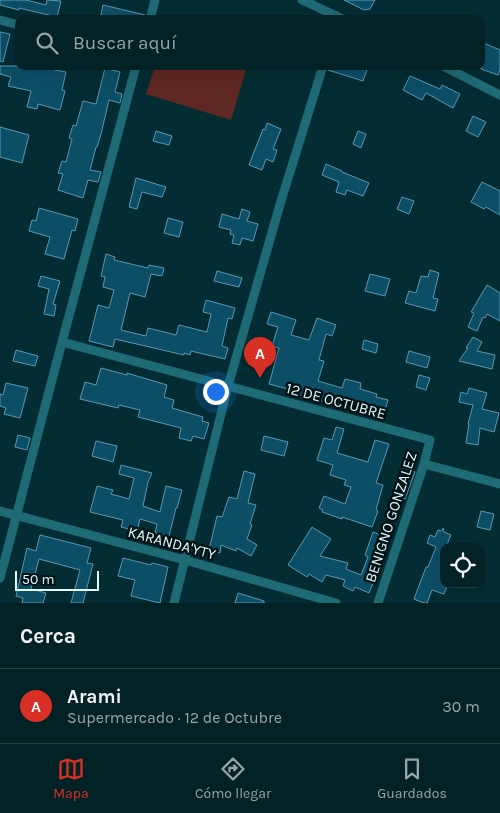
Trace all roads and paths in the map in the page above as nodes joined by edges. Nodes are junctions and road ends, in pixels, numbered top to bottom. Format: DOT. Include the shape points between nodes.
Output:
graph roads {
  1 [pos="155,0"];
  2 [pos="302,0"];
  3 [pos="151,15"];
  4 [pos="334,15"];
  5 [pos="0,20"];
  6 [pos="15,23"];
  7 [pos="135,70"];
  8 [pos="322,70"];
  9 [pos="451,70"];
  10 [pos="500,95"];
  11 [pos="62,342"];
  12 [pos="228,386"];
  13 [pos="430,440"];
  14 [pos="424,464"];
  15 [pos="500,484"];
  16 [pos="0,511"];
  17 [pos="16,515"];
  18 [pos="185,560"];
  19 [pos="0,578"];
  20 [pos="174,603"];
  21 [pos="336,603"];
  22 [pos="378,603"];
  1 -- 3 [label="street"];
  2 -- 4 [label="street"];
  5 -- 6 [label="street"];
  7 -- 11 [label="street"];
  8 -- 12 [label="street"];
  9 -- 10 [label="street"];
  11 -- 12 [label="street, 12 DE OCTUBRE"];
  11 -- 17 [label="street"];
  12 -- 13 [label="street, 12 DE OCTUBRE"];
  12 -- 18 [label="street"];
  13 -- 14 [label="street, BENIGNO GONZALEZ"];
  14 -- 15 [label="street"];
  14 -- 22 [label="street, BENIGNO GONZALEZ"];
  16 -- 17 [label="street, KARANDA'YTY"];
  17 -- 18 [label="street, KARANDA'YTY"];
  17 -- 19 [label="street"];
  18 -- 20 [label="street"];
  18 -- 21 [label="street, KARANDA'YTY"];
}
